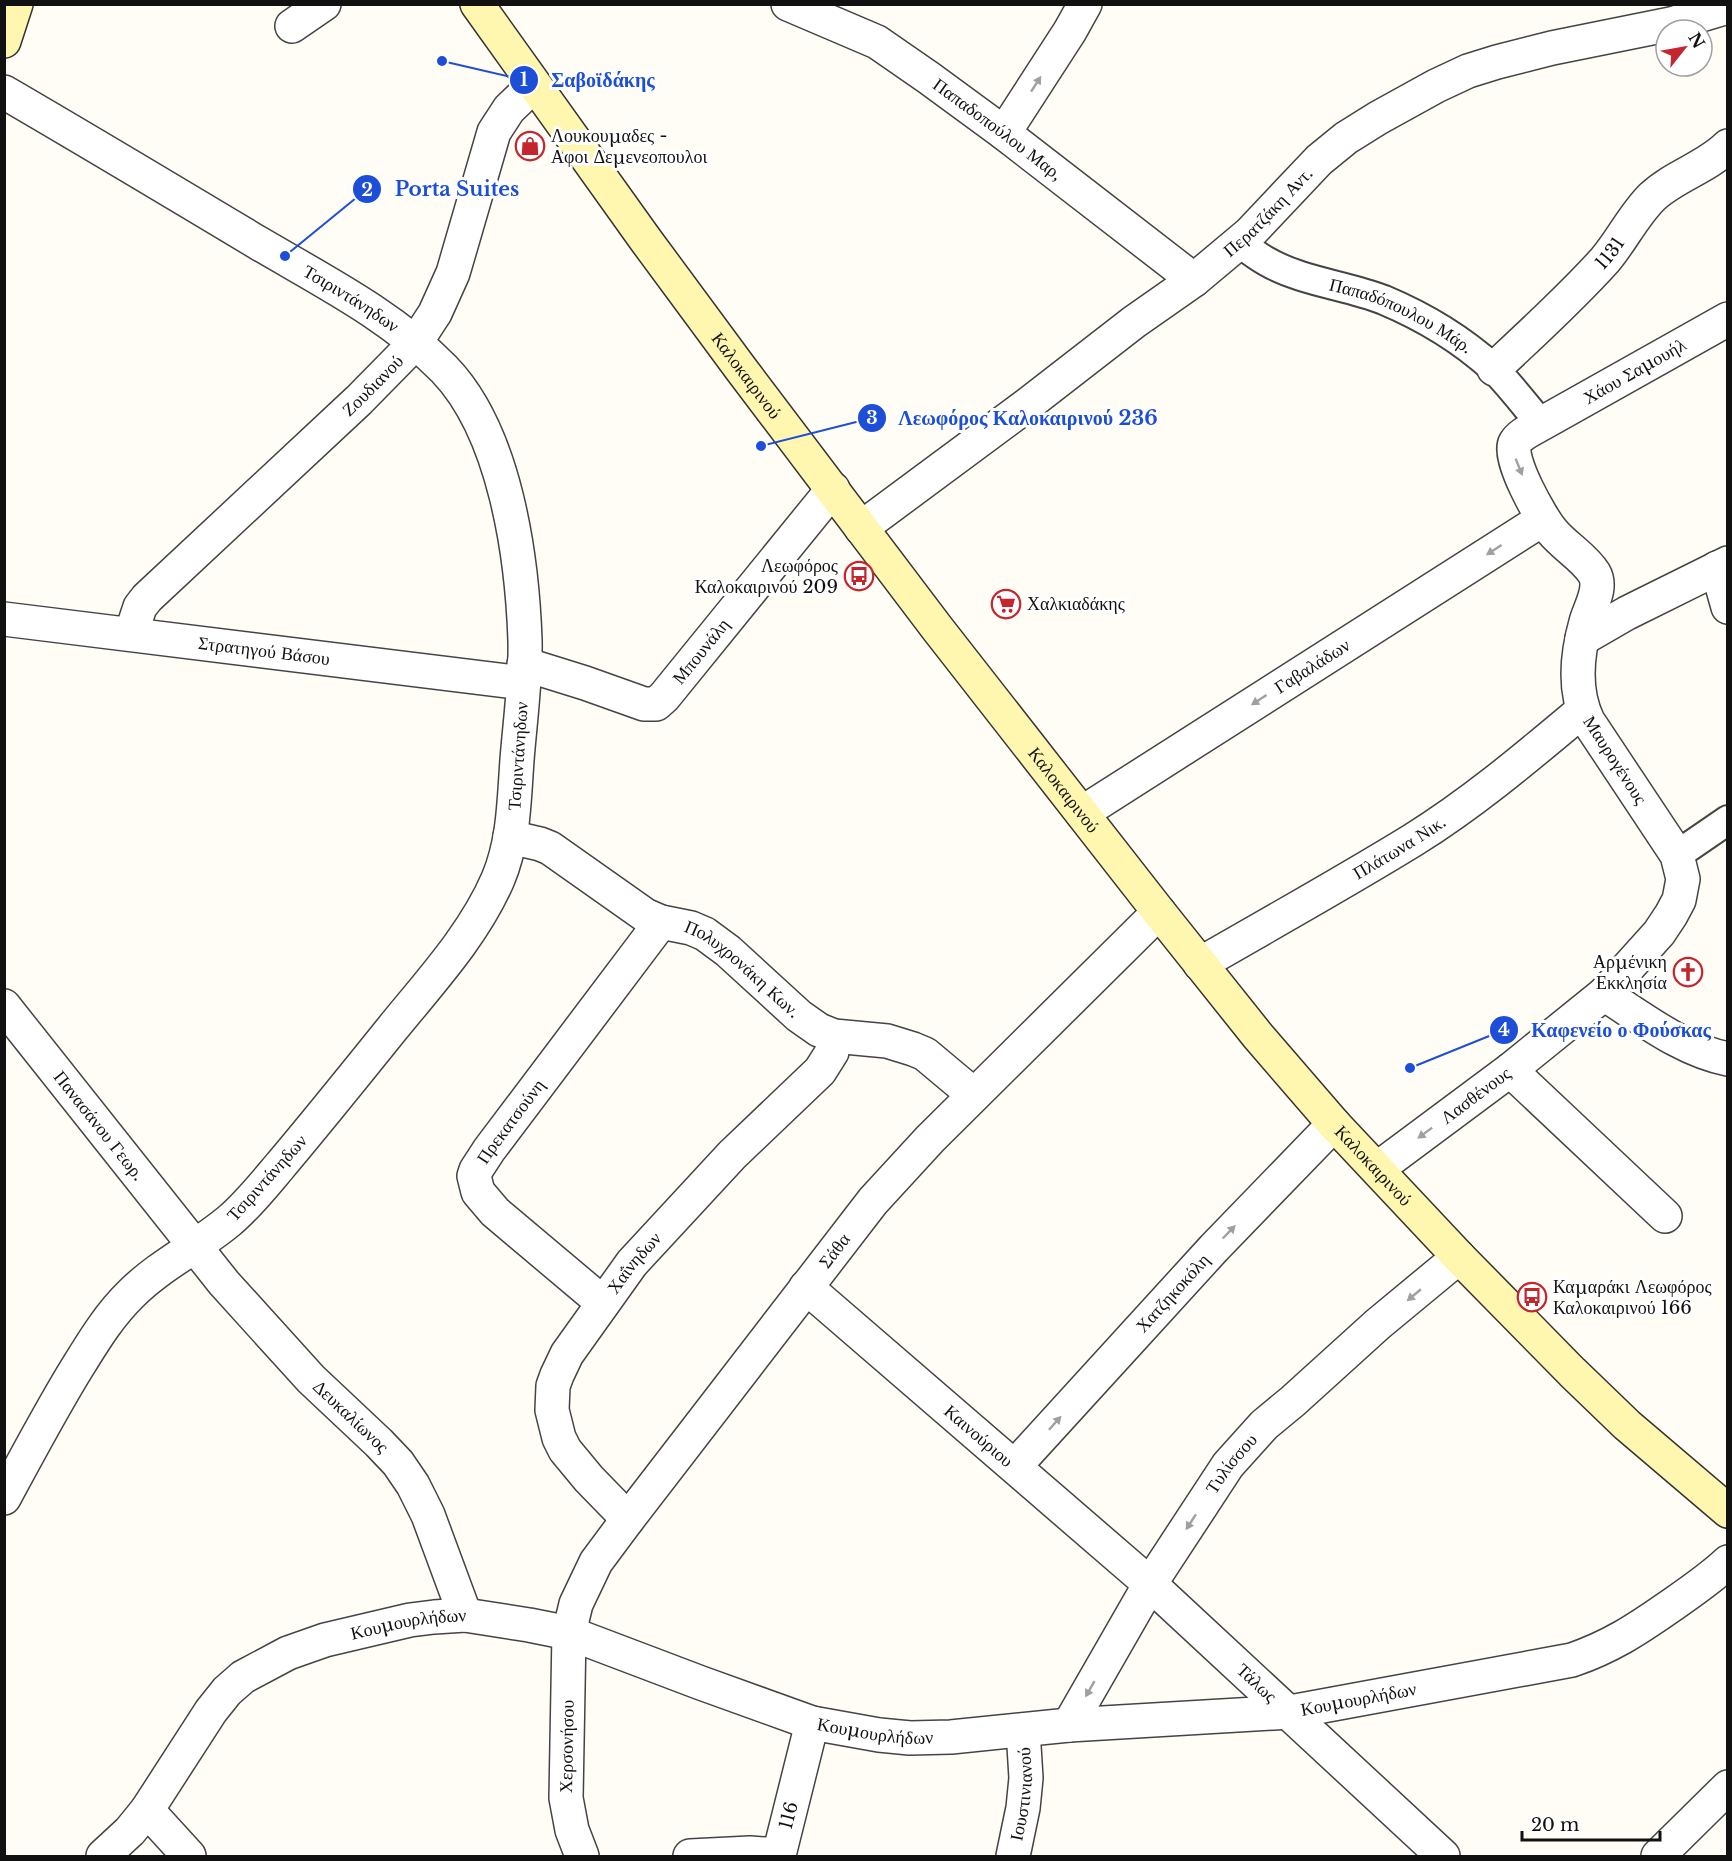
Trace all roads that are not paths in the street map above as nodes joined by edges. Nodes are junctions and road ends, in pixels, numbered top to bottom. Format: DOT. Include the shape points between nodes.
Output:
graph roads {
  1 [pos="16,4"];
  2 [pos="324,4"];
  3 [pos="477,4"];
  4 [pos="788,4"];
  5 [pos="1085,4"];
  6 [pos="1728,7"];
  7 [pos="292,26"];
  8 [pos="4,41"];
  9 [pos="534,84"];
  10 [pos="4,92"];
  11 [pos="1004,133"];
  12 [pos="1728,146"];
  13 [pos="1240,243"];
  14 [pos="1194,280"];
  15 [pos="1728,319"];
  16 [pos="416,342"];
  17 [pos="1494,369"];
  18 [pos="1541,424"];
  19 [pos="833,489"];
  20 [pos="1543,519"];
  21 [pos="861,528"];
  22 [pos="1722,565"];
  23 [pos="1728,607"];
  24 [pos="4,619"];
  25 [pos="131,634"];
  26 [pos="1582,639"];
  27 [pos="524,674"];
  28 [pos="1583,710"];
  29 [pos="1082,813"];
  30 [pos="1728,820"];
  31 [pos="510,837"];
  32 [pos="1677,855"];
  33 [pos="1159,912"];
  34 [pos="661,922"];
  35 [pos="1200,964"];
  36 [pos="1604,994"];
  37 [pos="4,1006"];
  38 [pos="834,1036"];
  39 [pos="1728,1059"];
  40 [pos="1510,1070"];
  41 [pos="974,1095"];
  42 [pos="1334,1124"];
  43 [pos="1377,1169"];
  44 [pos="1665,1216"];
  45 [pos="194,1247"];
  46 [pos="1460,1257"];
  47 [pos="806,1287"];
  48 [pos="603,1303"];
  49 [pos="1015,1466"];
  50 [pos="4,1498"];
  51 [pos="1728,1511"];
  52 [pos="628,1519"];
  53 [pos="1728,1562"];
  54 [pos="1150,1584"];
  55 [pos="465,1615"];
  56 [pos="569,1633"];
  57 [pos="1290,1712"];
  58 [pos="812,1723"];
  59 [pos="1069,1725"];
  60 [pos="1023,1730"];
  61 [pos="1728,1787"];
  62 [pos="147,1810"];
  63 [pos="103,1857"];
  64 [pos="189,1857"];
  65 [pos="582,1857"];
  66 [pos="690,1857"];
  67 [pos="1013,1857"];
  68 [pos="1443,1857"];
  69 [pos="1659,1857"];
  1 -- 8 [label="main road"];
  2 -- 7 [label="street"];
  3 -- 9 [label="main road, Καλοκαιρινού"];
  4 -- 11 [label="street, Παπαδοπούλου Μαρ," via="877,42"];
  11 -- 5 [label="street, one-way"];
  6 -- 13 [label="street, Περατζάκη Αντ." via="1671,24 1497,62 1436,86 1346,138 1319,160"];
  9 -- 16 [label="street, Ζουδιανού" via="509,109 494,132 453,273 435,313"];
  9 -- 19 [label="main road, Καλοκαιρινού" via="727,351"];
  10 -- 16 [label="street, Τσιριντάνηδων" via="340,291"];
  11 -- 14 [label="street, Παπαδοπούλου Μαρ,"];
  12 -- 17 [label="street, 1131" via="1652,197 1594,272"];
  13 -- 14 [label="street, Περατζάκη Αντ."];
  13 -- 17 [label="lane, Παπαδόπουλου Μάρ." via="1289,272 1404,309"];
  14 -- 21 [label="street, Περατζάκη Αντ."];
  15 -- 18 [label="street, Χάου Σαμουήλ"];
  16 -- 25 [label="street, Ζουδιανού" via="147,598"];
  16 -- 27 [label="street, Τσιριντάνηδων" via="454,380 491,447 516,550 525,641"];
  17 -- 18 [label="lane, Παπαδόπουλου Μάρ."];
  18 -- 20 [label="street, Μαυρογένους, one-way" via="1521,436 1513,450"];
  19 -- 21 [label="main road, Καλοκαιρινού"];
  19 -- 27 [label="street, Μπουνάλη" via="656,704 644,704 585,682"];
  20 -- 26 [label="street, Μαυρογένους" via="1596,578 1595,597"];
  20 -- 29 [label="street, Γαβαλάδων, one-way"];
  21 -- 29 [label="main road, Καλοκαιρινού"];
  22 -- 23 [label="street"];
  22 -- 26 [label="street"];
  24 -- 25 [label="street, Στρατηγού Βάσου"];
  25 -- 27 [label="street, Στρατηγού Βάσου"];
  26 -- 28 [label="street, Μαυρογένους" via="1578,682"];
  27 -- 31 [label="street, Τσιριντάνηδων"];
  28 -- 32 [label="street, Μαυρογένους"];
  28 -- 35 [label="street, Πλάτωνα Νικ." via="1509,772 1413,840"];
  29 -- 33 [label="main road, Καλοκαιρινού"];
  30 -- 32 [label="lane"];
  31 -- 34 [label="street, Πολυχρονάκη Κων." via="550,848 631,907"];
  31 -- 45 [label="street, Τσιριντάνηδων" via="498,880 461,942 255,1194 231,1220"];
  32 -- 36 [label="street, Μαυρογένους" via="1683,879 1676,908 1659,933"];
  33 -- 35 [label="main road, Καλοκαιρινού"];
  33 -- 41 [label="street, Σάθα"];
  34 -- 38 [label="street, Πολυχρονάκη Κων." via="705,934 799,1016"];
  34 -- 48 [label="street, Πρεκατσούνη" via="489,1150 474,1176 478,1192 495,1212"];
  35 -- 42 [label="main road, Καλοκαιρινού"];
  36 -- 39 [label="street" via="1678,1040"];
  36 -- 40 [label="street, Λασθένους"];
  37 -- 45 [label="street, Πανασάνου Γεωρ."];
  38 -- 41 [label="street, Πολυχρονάκη Κων." via="887,1041 925,1054"];
  38 -- 48 [label="street, Χαΐνηδων" via="832,1052 820,1071 732,1155 632,1263"];
  40 -- 43 [label="street, Λασθένους, one-way"];
  40 -- 44 [label="street"];
  41 -- 47 [label="street, Σάθα" via="873,1202"];
  42 -- 43 [label="main road, Καλοκαιρινού"];
  49 -- 42 [label="street, Χατζηκοκόλη, one-way" via="1214,1248"];
  43 -- 46 [label="main road, Καλοκαιρινού"];
  45 -- 50 [label="street, Τσιριντάνηδων" via="147,1279 109,1319 48,1416"];
  45 -- 55 [label="street, Δευκαλίωνος" via="310,1379 398,1463 428,1515"];
  46 -- 51 [label="main road, Καλοκαιρινού" via="1627,1425"];
  46 -- 54 [label="street, Τυλίσσου, one-way" via="1264,1425 1228,1465"];
  47 -- 49 [label="street, Καινούριου"];
  47 -- 52 [label="street, Σάθα"];
  48 -- 52 [label="street, Χαΐνηδων" via="567,1354 553,1386 552,1410 565,1450"];
  49 -- 54 [label="street, Καινούριου"];
  52 -- 56 [label="street, Σάθα" via="596,1562 576,1604"];
  53 -- 57 [label="street, Κουμουρλήδων" via="1598,1651 1465,1681"];
  54 -- 57 [label="street, Τάλως"];
  54 -- 59 [label="street, Τυλίσσου, one-way"];
  55 -- 56 [label="street, Κουμουρλήδων"];
  55 -- 62 [label="street, Κουμουρλήδων" via="410,1620 325,1640 288,1653 243,1677 211,1711"];
  56 -- 58 [label="street, Κουμουρλήδων"];
  56 -- 65 [label="street, Χερσονήσου" via="566,1798"];
  57 -- 59 [label="street, Κουμουρλήδων"];
  57 -- 68 [label="street, Τάλως"];
  58 -- 60 [label="street, Κουμουρλήδων" via="910,1737"];
  58 -- 66 [label="street, 116" via="779,1855"];
  59 -- 60 [label="street, Κουμουρλήδων"];
  60 -- 67 [label="street, Ιουστινιανού" via="1026,1778"];
  61 -- 69 [label="street"];
  62 -- 63 [label="street, Κουμουρλήδων"];
  62 -- 64 [label="street"];
}
